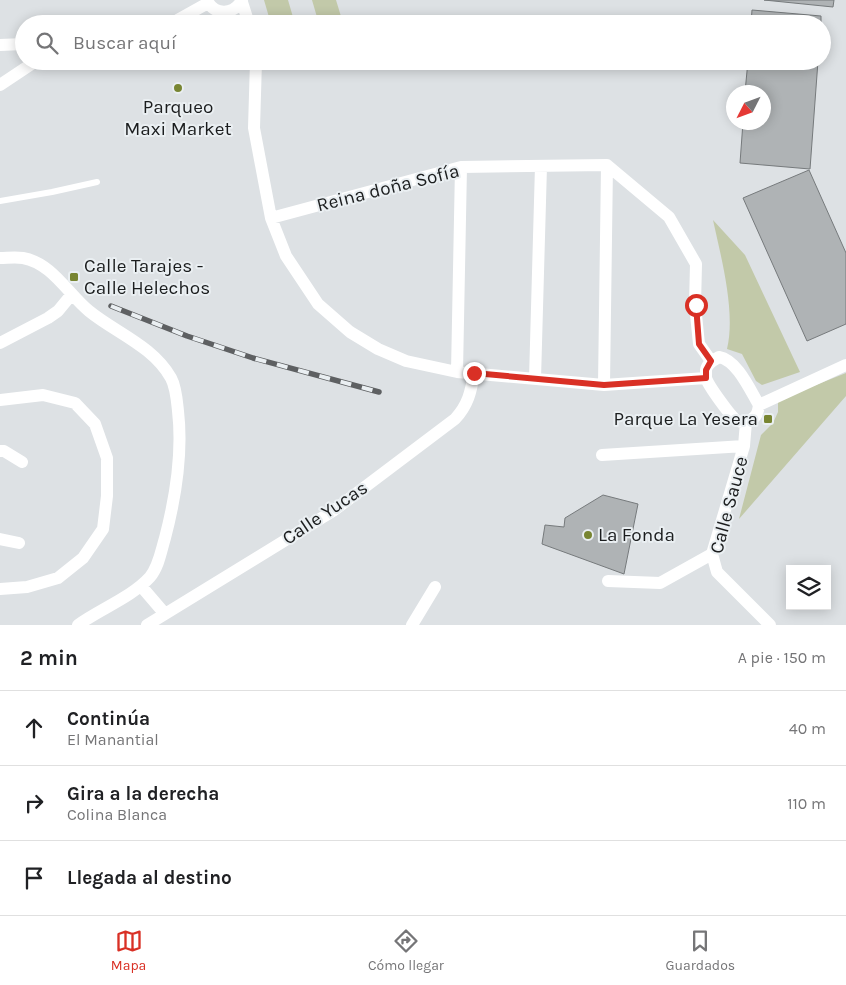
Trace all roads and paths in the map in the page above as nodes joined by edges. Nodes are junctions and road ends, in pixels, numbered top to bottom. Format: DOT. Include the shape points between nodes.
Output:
graph roads {
  1 [pos="242,1"];
  2 [pos="208,2"];
  3 [pos="186,15"];
  4 [pos="246,15"];
  5 [pos="15,44"];
  6 [pos="0,45"];
  7 [pos="22,70"];
  8 [pos="256,70"];
  9 [pos="0,85"];
  10 [pos="607,165"];
  11 [pos="541,166"];
  12 [pos="461,167"];
  13 [pos="97,182"];
  14 [pos="0,201"];
  15 [pos="271,218"];
  16 [pos="0,258"];
  17 [pos="72,294"];
  18 [pos="0,343"];
  19 [pos="711,361"];
  20 [pos="846,365"];
  21 [pos="457,372"];
  22 [pos="474,373"];
  23 [pos="706,378"];
  24 [pos="535,379"];
  25 [pos="604,385"];
  26 [pos="0,400"];
  27 [pos="759,405"];
  28 [pos="746,422"];
  29 [pos="744,446"];
  30 [pos="0,451"];
  31 [pos="602,455"];
  32 [pos="22,462"];
  33 [pos="0,539"];
  34 [pos="19,543"];
  35 [pos="712,554"];
  36 [pos="608,581"];
  37 [pos="141,586"];
  38 [pos="435,587"];
  39 [pos="0,589"];
  40 [pos="165,614"];
  41 [pos="768,624"];
  42 [pos="78,625"];
  43 [pos="147,625"];
  44 [pos="412,625"];
  1 -- 2 [label="street" via="234,10 223,12 212,8"];
  1 -- 4 [label="street"];
  2 -- 3 [label="street"];
  5 -- 6 [label="street"];
  7 -- 9 [label="street"];
  8 -- 15 [label="street" via="254,128"];
  10 -- 11 [label="street, Reina doña Sofía"];
  10 -- 19 [label="street" via="669,217 696,264 699,344"];
  10 -- 25 [label="street"];
  11 -- 12 [label="street, Reina doña Sofía"];
  11 -- 24 [label="street"];
  12 -- 15 [label="street, Reina doña Sofía"];
  12 -- 21 [label="street"];
  13 -- 14 [label="lane"];
  15 -- 21 [label="street" via="286,256 318,304 350,332 406,361"];
  16 -- 17 [label="street" via="35,262 46,268"];
  17 -- 18 [label="street" via="48,318"];
  17 -- 37 [label="street" via="83,307 142,346 159,363 171,379 177,400 179,468 173,508 158,561 152,575"];
  19 -- 23 [label="street"];
  19 -- 27 [label="street" via="720,357 734,364"];
  20 -- 27 [label="street"];
  21 -- 22 [label="street"];
  22 -- 24 [label="street"];
  22 -- 40 [label="street, Calle Yucas" via="465,409 455,419 333,511"];
  23 -- 25 [label="street"];
  23 -- 28 [label="street" via="731,416"];
  24 -- 25 [label="street"];
  26 -- 39 [label="street" via="42,395 76,403 95,424 107,458 103,529 83,558 58,578 28,587"];
  27 -- 28 [label="street" via="754,419"];
  28 -- 29 [label="street, Calle Sauce"];
  29 -- 31 [label="street"];
  29 -- 35 [label="street, Calle Sauce"];
  30 -- 32 [label="street" via="4,450"];
  33 -- 34 [label="street"];
  35 -- 36 [label="street" via="660,583"];
  35 -- 41 [label="street, Calle Sauce" via="717,572"];
  37 -- 40 [label="street"];
  37 -- 42 [label="street"];
  38 -- 44 [label="street"];
  40 -- 43 [label="street, Calle Yucas"];
}
